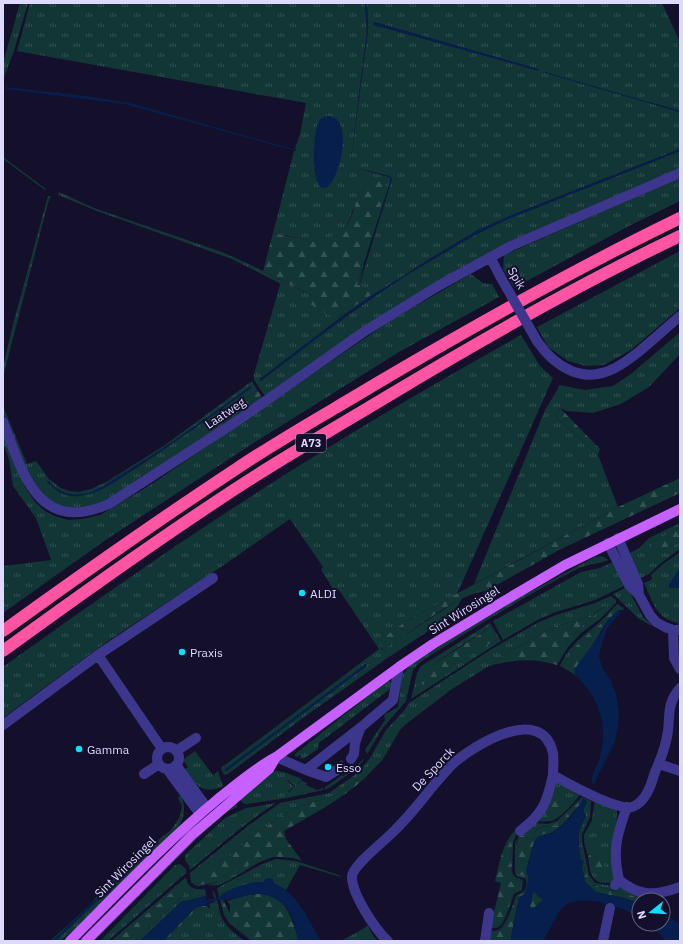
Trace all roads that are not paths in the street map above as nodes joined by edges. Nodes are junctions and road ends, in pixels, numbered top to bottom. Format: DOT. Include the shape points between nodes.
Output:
graph roads {
  1 [pos="680,173"];
  2 [pos="680,218"];
  3 [pos="680,236"];
  4 [pos="490,257"];
  5 [pos="680,316"];
  6 [pos="3,422"];
  7 [pos="680,509"];
  8 [pos="618,538"];
  9 [pos="608,543"];
  10 [pos="213,578"];
  11 [pos="639,595"];
  12 [pos="677,630"];
  13 [pos="3,631"];
  14 [pos="3,651"];
  15 [pos="98,655"];
  16 [pos="399,667"];
  17 [pos="680,669"];
  18 [pos="680,688"];
  19 [pos="3,724"];
  20 [pos="360,728"];
  21 [pos="196,738"];
  22 [pos="162,749"];
  23 [pos="176,751"];
  24 [pos="276,757"];
  25 [pos="351,759"];
  26 [pos="659,764"];
  27 [pos="167,766"];
  28 [pos="306,770"];
  29 [pos="337,770"];
  30 [pos="680,771"];
  31 [pos="144,774"];
  32 [pos="554,775"];
  33 [pos="627,807"];
  34 [pos="203,811"];
  35 [pos="210,819"];
  36 [pos="520,831"];
  37 [pos="680,887"];
  38 [pos="610,908"];
  39 [pos="489,913"];
  40 [pos="70,941"];
  41 [pos="86,941"];
  42 [pos="388,941"];
  43 [pos="485,941"];
  44 [pos="603,941"];
  1 -- 4 [label="street"];
  2 -- 13 [label="highway, A73" via="622,246 477,324 322,416 237,468"];
  3 -- 14 [label="highway, A73" via="484,338 331,430 131,559"];
  4 -- 5 [label="street, Spik, bridge" via="546,353 563,368 575,373 601,374 613,369"];
  4 -- 6 [label="street, Laatweg" via="394,312 237,421 115,500 95,510 70,513 56,510 46,504 35,493 27,479"];
  7 -- 8 [label="main road, Sint Wirosingel"];
  8 -- 9 [label="main road, Sint Wirosingel"];
  8 -- 11 [label="street" via="638,584"];
  9 -- 11 [label="street" via="629,585"];
  9 -- 16 [label="main road, Sint Wirosingel" via="565,565"];
  10 -- 15 [label="street"];
  11 -- 12 [label="street" via="656,622"];
  12 -- 17 [label="street" via="674,658"];
  15 -- 19 [label="street"];
  15 -- 22 [label="street"];
  16 -- 20 [label="street" via="393,700"];
  16 -- 24 [label="main road, Sint Wirosingel"];
  18 -- 26 [label="street" via="670,707 667,737"];
  20 -- 25 [label="street"];
  20 -- 28 [label="street"];
  21 -- 23 [label="street"];
  22 -- 23 [label="street" via="168,747"];
  22 -- 27 [label="street" via="157,758"];
  23 -- 27 [label="street" via="178,758"];
  24 -- 28 [label="street"];
  24 -- 34 [label="main road, Sint Wirosingel" via="264,763"];
  24 -- 35 [label="main road, Sint Wirosingel" via="269,770"];
  26 -- 30 [label="street"];
  26 -- 33 [label="street" via="643,799"];
  27 -- 31 [label="street"];
  27 -- 34 [label="street"];
  28 -- 29 [label="street" via="326,778"];
  32 -- 33 [label="street" via="585,792 617,806"];
  32 -- 36 [label="street" via="540,812 534,821"];
  32 -- 42 [label="street, De Sporck" via="550,746 540,734 528,730 509,732 479,744 454,764 397,829 363,860 352,876 358,898 380,934"];
  33 -- 37 [label="street" via="616,847 617,882 646,893 660,893"];
  34 -- 35 [label="main road"];
  34 -- 40 [label="main road, Sint Wirosingel"];
  35 -- 41 [label="main road, Sint Wirosingel"];
  38 -- 44 [label="street"];
  39 -- 43 [label="street"];
}
